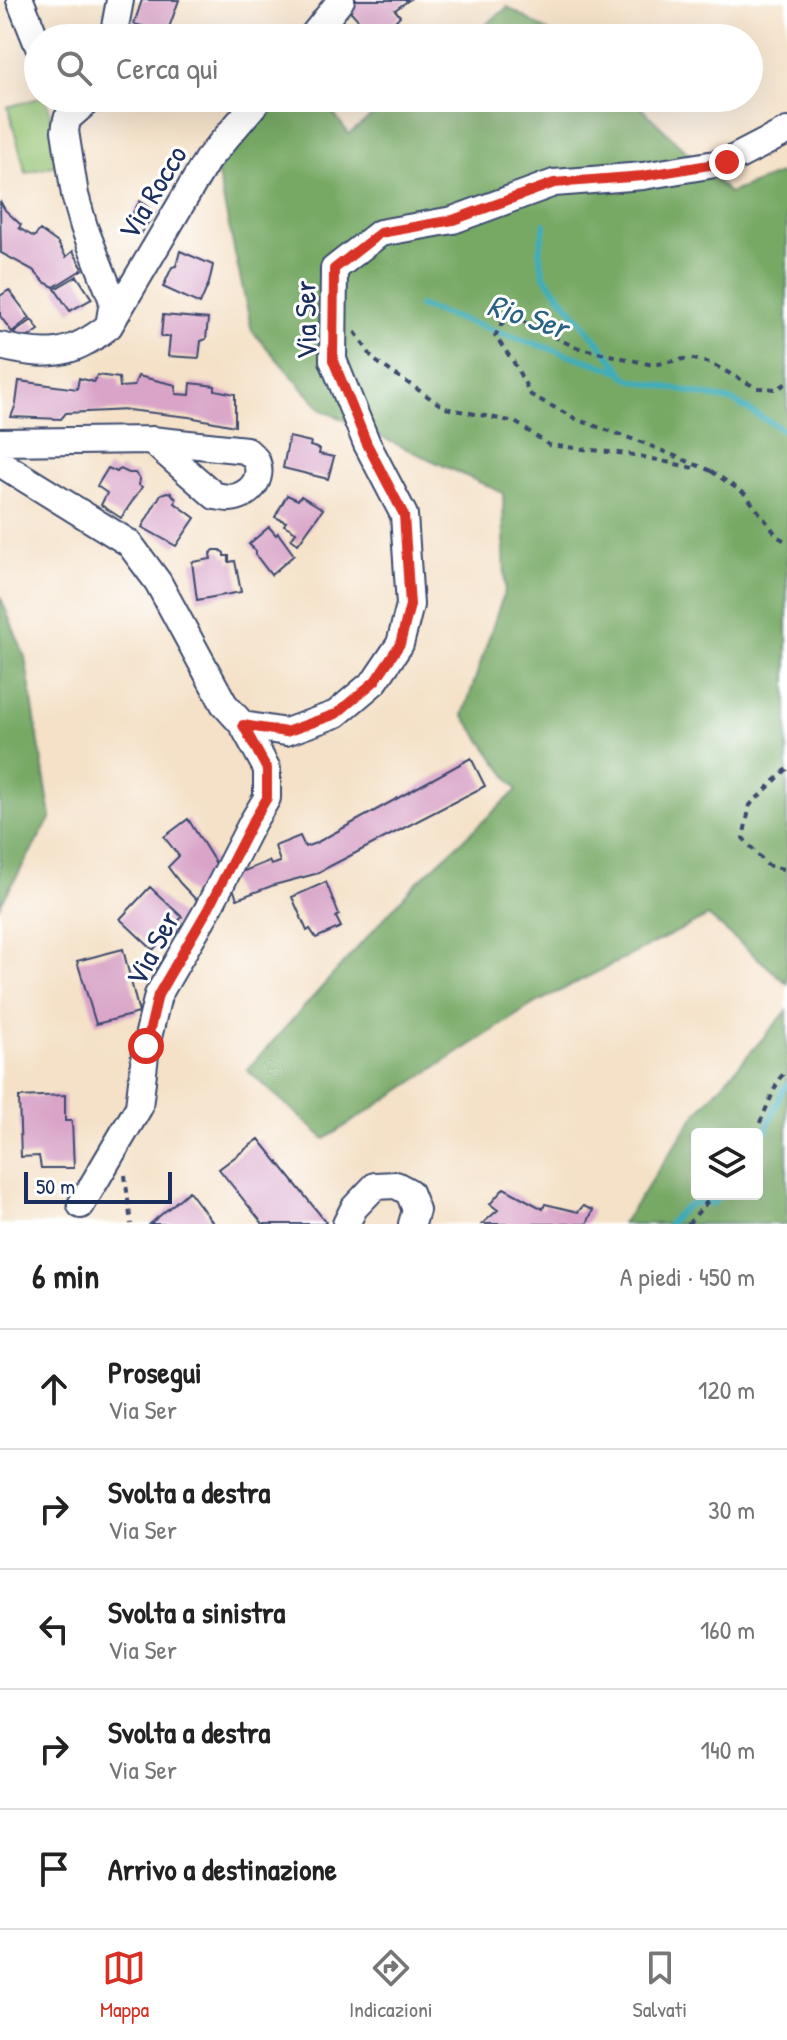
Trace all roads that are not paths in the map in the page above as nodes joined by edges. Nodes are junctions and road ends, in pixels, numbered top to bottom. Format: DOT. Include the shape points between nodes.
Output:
graph roads {
  1 [pos="20,0"];
  2 [pos="120,0"];
  3 [pos="341,0"];
  4 [pos="30,24"];
  5 [pos="116,24"];
  6 [pos="322,24"];
  7 [pos="75,112"];
  8 [pos="248,112"];
  9 [pos="787,131"];
  10 [pos="109,326"];
  11 [pos="0,346"];
  12 [pos="151,440"];
  13 [pos="0,442"];
  14 [pos="0,463"];
  15 [pos="243,725"];
  16 [pos="81,1205"];
  17 [pos="346,1224"];
  18 [pos="412,1224"];
  1 -- 4 [label="street"];
  2 -- 5 [label="street"];
  3 -- 6 [label="street"];
  7 -- 10 [label="street, Via Rocco" via="65,131 75,195 113,301"];
  8 -- 10 [label="street, Via Rocco" via="207,160"];
  9 -- 15 [label="street, Via Ser" via="727,162 554,183 453,220 380,233 334,269 333,360 367,444 404,515 410,605 400,644 375,681 336,714 286,732"];
  10 -- 11 [label="street, Via Rocco" via="67,351 40,354"];
  12 -- 13 [label="street"];
  14 -- 15 [label="street, Via Ser" via="129,543 158,582 224,704"];
  15 -- 16 [label="street, Via Ser" via="267,769 267,798 158,995 139,1107"];
  17 -- 18 [label="street" via="375,1186 396,1185 409,1192 416,1210"];
}
